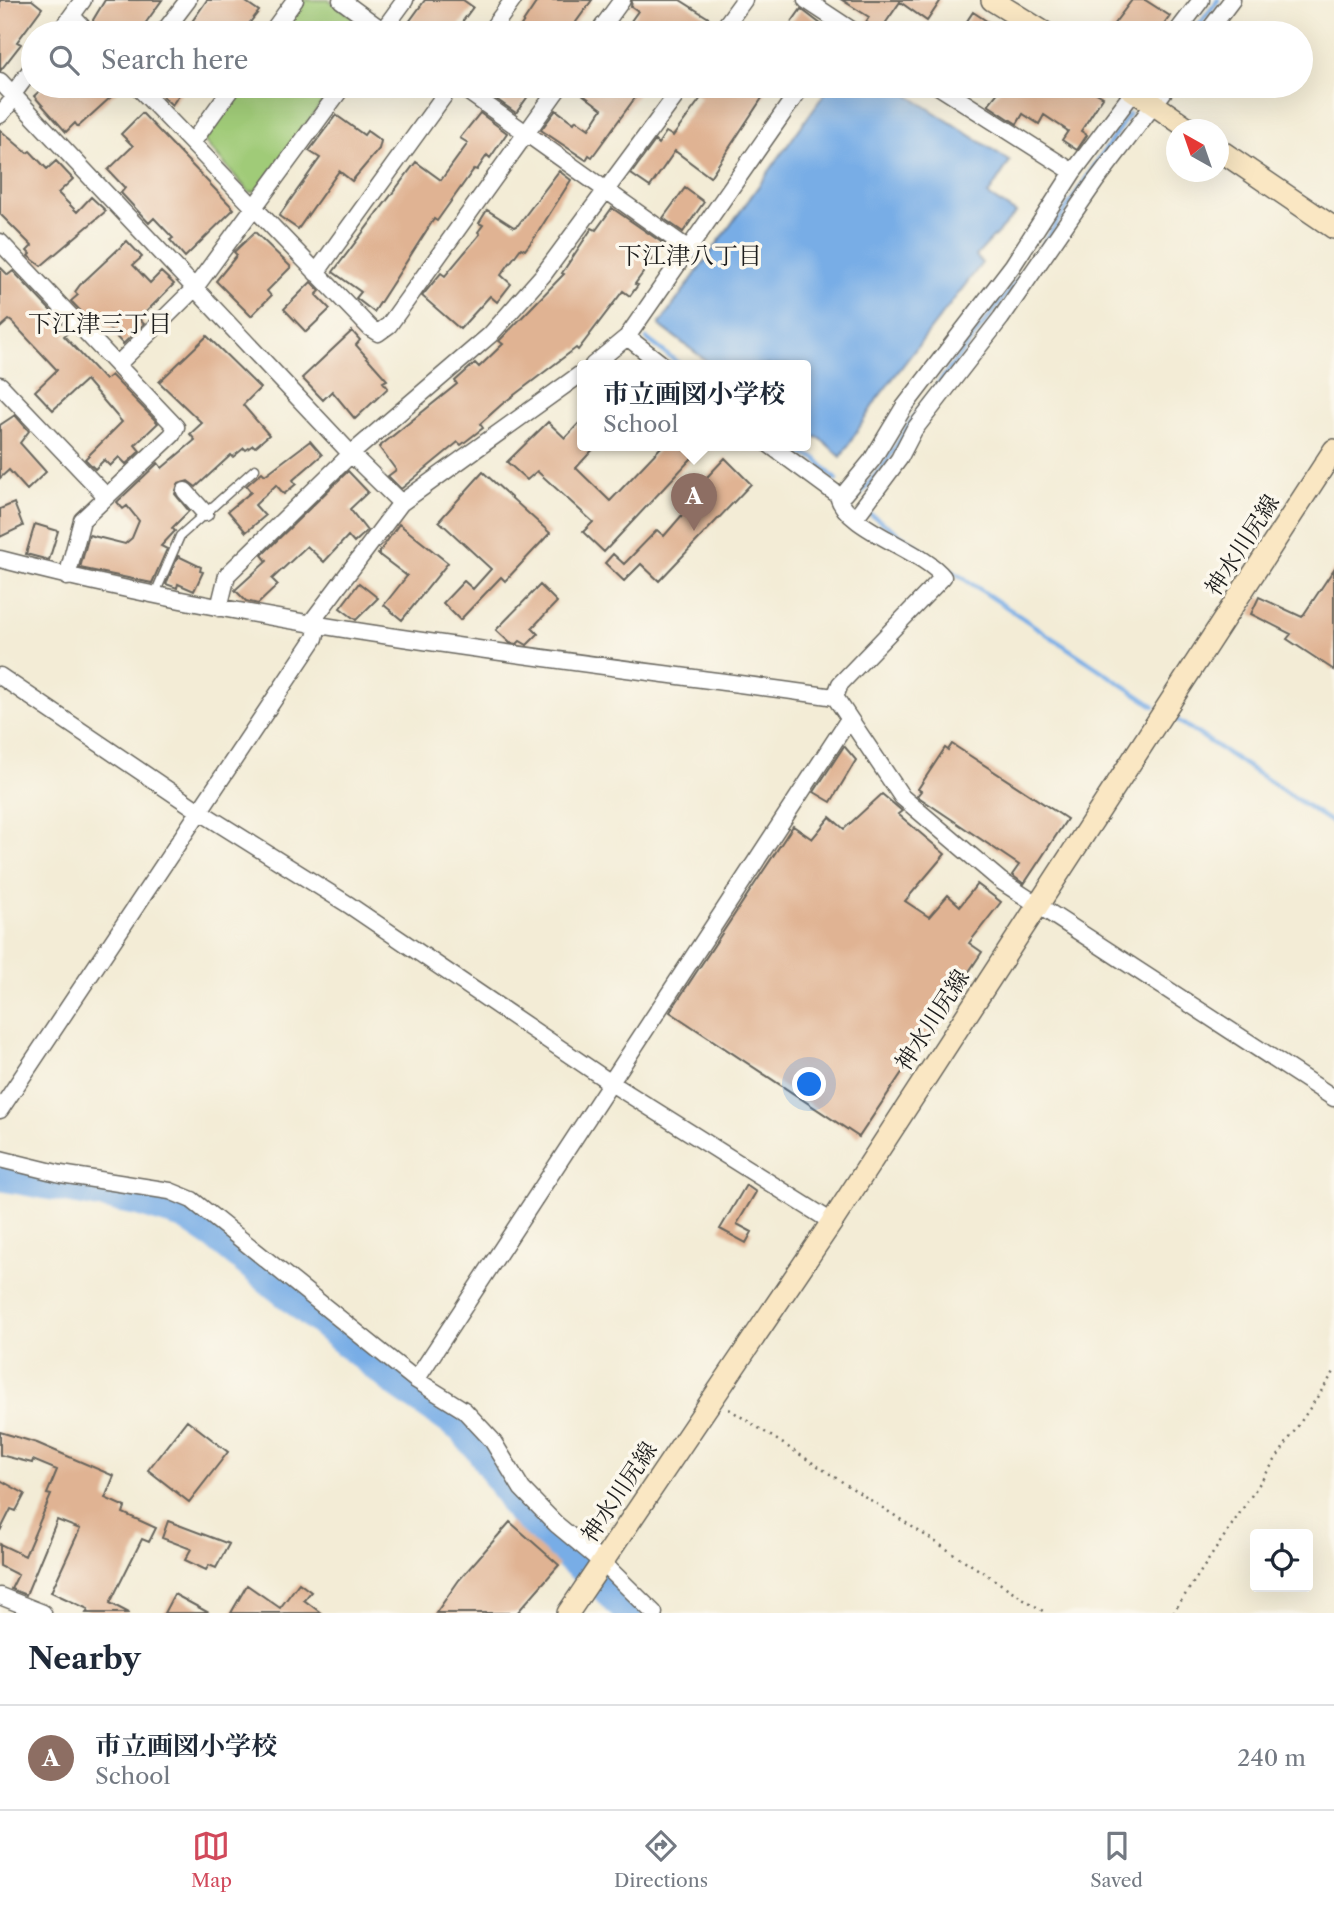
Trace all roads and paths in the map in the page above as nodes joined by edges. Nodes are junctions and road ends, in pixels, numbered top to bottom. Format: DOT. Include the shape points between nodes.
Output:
graph roads {
  1 [pos="83,0"];
  2 [pos="188,0"];
  3 [pos="295,0"];
  4 [pos="341,0"];
  5 [pos="405,0"];
  6 [pos="513,0"];
  7 [pos="622,0"];
  8 [pos="744,0"];
  9 [pos="806,0"];
  10 [pos="992,0"];
  11 [pos="1232,0"];
  12 [pos="1195,2"];
  13 [pos="72,16"];
  14 [pos="68,21"];
  15 [pos="77,21"];
  16 [pos="172,21"];
  17 [pos="280,21"];
  18 [pos="369,21"];
  19 [pos="391,21"];
  20 [pos="498,21"];
  21 [pos="607,21"];
  22 [pos="729,21"];
  23 [pos="833,21"];
  24 [pos="1026,21"];
  25 [pos="1183,21"];
  26 [pos="1216,21"];
  27 [pos="0,81"];
  28 [pos="21,85"];
  29 [pos="14,96"];
  30 [pos="150,98"];
  31 [pos="224,98"];
  32 [pos="334,98"];
  33 [pos="442,98"];
  34 [pos="477,98"];
  35 [pos="552,98"];
  36 [pos="674,98"];
  37 [pos="793,98"];
  38 [pos="957,98"];
  39 [pos="1125,98"];
  40 [pos="1147,98"];
  41 [pos="1159,98"];
  42 [pos="1154,104"];
  43 [pos="0,116"];
  44 [pos="1175,119"];
  45 [pos="526,133"];
  46 [pos="192,142"];
  47 [pos="1229,156"];
  48 [pos="1073,172"];
  49 [pos="608,190"];
  50 [pos="255,208"];
  51 [pos="1334,228"];
  52 [pos="0,242"];
  53 [pos="687,248"];
  54 [pos="316,273"];
  55 [pos="194,289"];
  56 [pos="626,338"];
  57 [pos="599,360"];
  58 [pos="656,360"];
  59 [pos="117,365"];
  60 [pos="577,377"];
  61 [pos="3,394"];
  62 [pos="1334,450"];
  63 [pos="778,451"];
  64 [pos="351,454"];
  65 [pos="255,469"];
  66 [pos="185,491"];
  67 [pos="105,495"];
  68 [pos="838,495"];
  69 [pos="401,503"];
  70 [pos="205,513"];
  71 [pos="855,518"];
  72 [pos="0,559"];
  73 [pos="67,576"];
  74 [pos="154,596"];
  75 [pos="219,608"];
  76 [pos="314,625"];
  77 [pos="0,676"];
  78 [pos="835,697"];
  79 [pos="849,719"];
  80 [pos="199,811"];
  81 [pos="1039,905"];
  82 [pos="611,1083"];
  83 [pos="1334,1098"];
  84 [pos="0,1110"];
  85 [pos="0,1159"];
  86 [pos="832,1222"];
  87 [pos="1334,1372"];
  88 [pos="416,1380"];
  89 [pos="714,1399"];
  90 [pos="601,1566"];
  91 [pos="0,1596"];
  92 [pos="43,1613"];
  93 [pos="568,1613"];
  94 [pos="654,1613"];
  95 [pos="1046,1613"];
  96 [pos="1172,1613"];
  1 -- 13 [label="street"];
  2 -- 16 [label="street"];
  3 -- 17 [label="street"];
  4 -- 18 [label="street"];
  5 -- 19 [label="street"];
  6 -- 20 [label="street"];
  7 -- 21 [label="street"];
  8 -- 22 [label="street"];
  9 -- 23 [label="street"];
  10 -- 24 [label="main road"];
  11 -- 26 [label="street"];
  12 -- 25 [label="street"];
  13 -- 14 [label="street"];
  13 -- 15 [label="street"];
  27 -- 29 [label="street"];
  28 -- 29 [label="street"];
  29 -- 43 [label="street"];
  29 -- 55 [label="street"];
  30 -- 46 [label="street"];
  31 -- 46 [label="street"];
  32 -- 50 [label="street"];
  33 -- 54 [label="street"];
  34 -- 45 [label="street"];
  35 -- 45 [label="street"];
  36 -- 49 [label="street"];
  37 -- 53 [label="street"];
  38 -- 48 [label="street"];
  39 -- 48 [label="street"];
  40 -- 42 [label="main road"];
  41 -- 42 [label="street"];
  42 -- 44 [label="main road"];
  42 -- 71 [label="street" via="1001,318 922,419"];
  45 -- 49 [label="street"];
  45 -- 54 [label="street" via="383,331 370,328"];
  46 -- 50 [label="street"];
  47 -- 51 [label="main road"];
  48 -- 68 [label="street" via="1013,265 904,407 872,460 844,494"];
  49 -- 53 [label="street"];
  49 -- 64 [label="street" via="490,335"];
  50 -- 54 [label="street"];
  50 -- 55 [label="street"];
  52 -- 59 [label="street"];
  53 -- 56 [label="street"];
  55 -- 59 [label="street"];
  55 -- 64 [label="street"];
  56 -- 57 [label="street"];
  56 -- 58 [label="street"];
  59 -- 67 [label="street" via="176,427"];
  60 -- 69 [label="street"];
  61 -- 67 [label="street"];
  62 -- 81 [label="main road, 神水川尻線"];
  63 -- 68 [label="street"];
  64 -- 69 [label="street"];
  64 -- 75 [label="street" via="227,575"];
  65 -- 70 [label="lane"];
  66 -- 70 [label="street"];
  67 -- 73 [label="street" via="82,520"];
  68 -- 71 [label="street" via="841,507"];
  69 -- 76 [label="street"];
  70 -- 74 [label="lane" via="180,536"];
  71 -- 78 [label="street" via="943,579 840,684"];
  72 -- 73 [label="street"];
  73 -- 74 [label="street"];
  74 -- 75 [label="street"];
  75 -- 76 [label="street"];
  76 -- 78 [label="street"];
  76 -- 80 [label="street" via="315,638"];
  77 -- 80 [label="street"];
  78 -- 79 [label="street"];
  79 -- 81 [label="street" via="902,797 1001,881"];
  79 -- 82 [label="street"];
  80 -- 82 [label="street" via="349,905"];
  80 -- 84 [label="street"];
  81 -- 83 [label="street"];
  81 -- 86 [label="main road, 神水川尻線"];
  82 -- 86 [label="street"];
  82 -- 88 [label="street"];
  85 -- 88 [label="street" via="170,1191 192,1200"];
  86 -- 89 [label="main road, 神水川尻線"];
  87 -- 96 [label="path"];
  88 -- 90 [label="street" via="464,1410 492,1440 522,1489"];
  89 -- 90 [label="main road, 神水川尻線"];
  89 -- 95 [label="path"];
  90 -- 93 [label="main road, 神水川尻線"];
  90 -- 94 [label="street"];
  91 -- 92 [label="street"];
}
